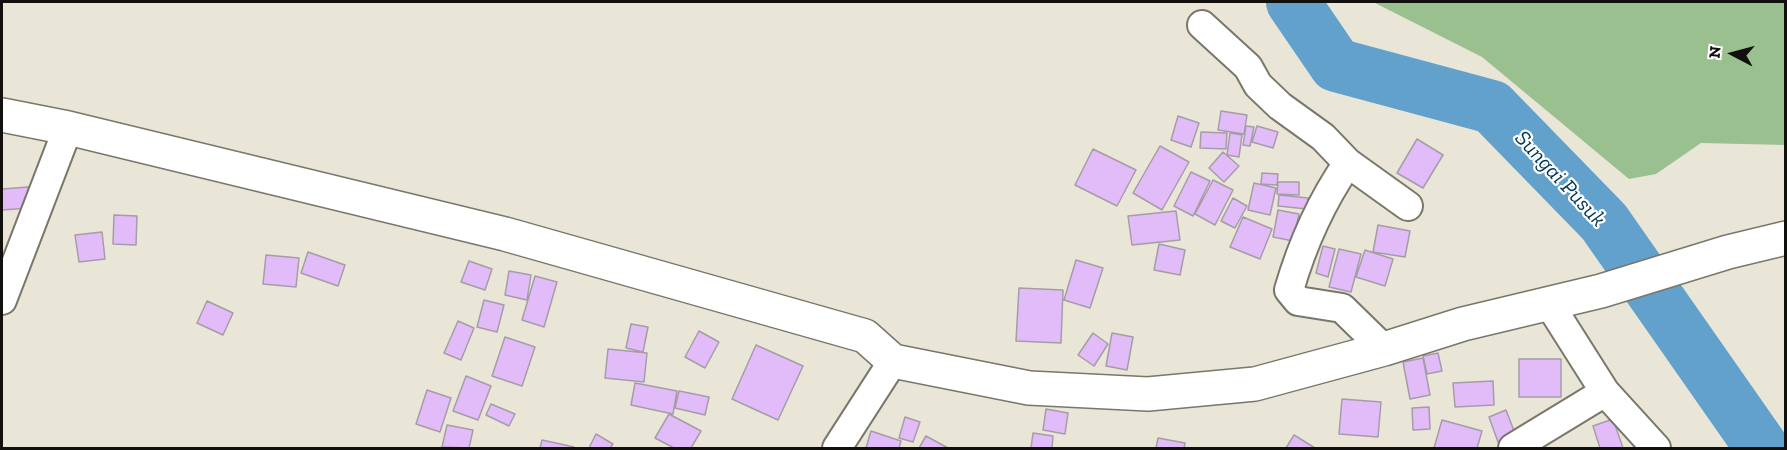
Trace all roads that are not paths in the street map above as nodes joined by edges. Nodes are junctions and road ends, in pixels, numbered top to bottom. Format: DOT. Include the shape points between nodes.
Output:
graph roads {
  1 [pos="1202,25"];
  2 [pos="2,115"];
  3 [pos="68,128"];
  4 [pos="1348,163"];
  5 [pos="1408,206"];
  6 [pos="1785,238"];
  7 [pos="2,300"];
  8 [pos="1548,302"];
  9 [pos="1384,349"];
  10 [pos="893,361"];
  11 [pos="1605,392"];
  12 [pos="837,448"];
  13 [pos="1514,448"];
  14 [pos="1656,448"];
  1 -- 4 [label="street" via="1248,67 1258,85 1280,106 1323,137"];
  2 -- 3 [label="main road"];
  3 -- 7 [label="street"];
  3 -- 10 [label="main road" via="505,234 748,302 865,336"];
  4 -- 5 [label="street"];
  4 -- 9 [label="street" via="1332,186 1300,252 1289,290 1298,301 1342,308"];
  6 -- 8 [label="main road" via="1601,291"];
  8 -- 9 [label="main road"];
  8 -- 11 [label="street"];
  9 -- 10 [label="main road" via="1255,384 1148,394 1029,388"];
  10 -- 12 [label="street"];
  11 -- 13 [label="street"];
  11 -- 14 [label="street"];
}
